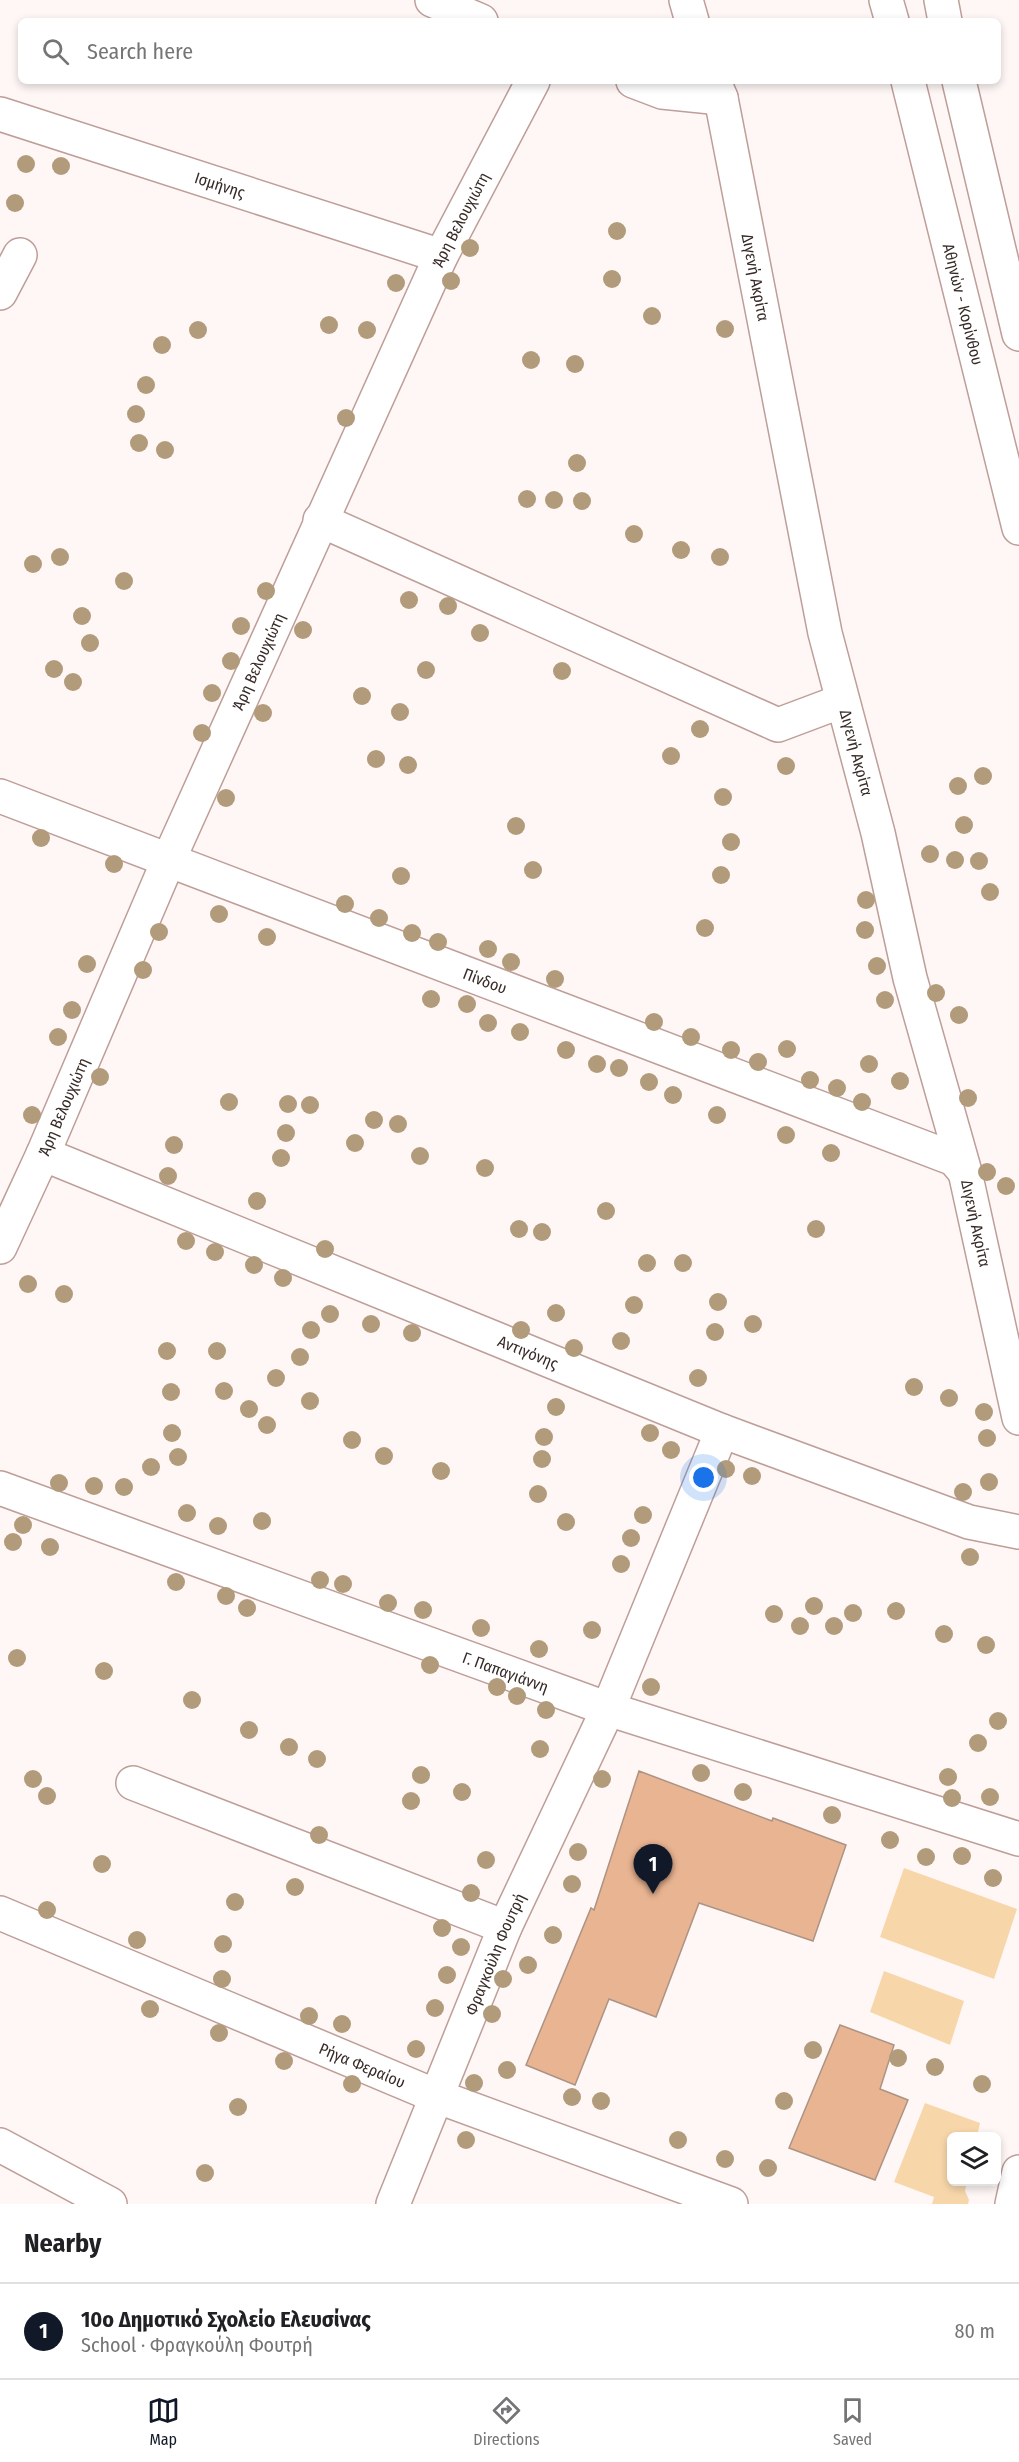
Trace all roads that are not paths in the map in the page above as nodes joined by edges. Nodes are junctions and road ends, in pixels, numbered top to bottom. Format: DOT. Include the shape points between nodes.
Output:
graph roads {
  1 [pos="432,0"];
  2 [pos="686,0"];
  3 [pos="886,0"];
  4 [pos="941,0"];
  5 [pos="474,18"];
  6 [pos="691,18"];
  7 [pos="890,18"];
  8 [pos="944,18"];
  9 [pos="531,84"];
  10 [pos="641,84"];
  11 [pos="909,84"];
  12 [pos="960,84"];
  13 [pos="718,89"];
  14 [pos="0,114"];
  15 [pos="20,255"];
  16 [pos="441,256"];
  17 [pos="0,293"];
  18 [pos="1019,334"];
  19 [pos="320,520"];
  20 [pos="1019,528"];
  21 [pos="842,701"];
  22 [pos="0,796"];
  23 [pos="169,859"];
  24 [pos="43,1154"];
  25 [pos="965,1172"];
  26 [pos="0,1247"];
  27 [pos="1019,1418"];
  28 [pos="722,1431"];
  29 [pos="0,1488"];
  30 [pos="1019,1532"];
  31 [pos="608,1709"];
  32 [pos="133,1783"];
  33 [pos="1019,1839"];
  34 [pos="0,1913"];
  35 [pos="505,1927"];
  36 [pos="436,2096"];
  37 [pos="0,2145"];
  38 [pos="1019,2172"];
  39 [pos="720,2202"];
  40 [pos="110,2204"];
  41 [pos="393,2204"];
  42 [pos="1012,2204"];
  1 -- 5 [label="main road"];
  2 -- 6 [label="main road"];
  3 -- 7 [label="main road"];
  4 -- 8 [label="main road"];
  9 -- 16 [label="main road, Άρη Βελουχιώτη"];
  10 -- 13 [label="main road" via="662,92"];
  11 -- 20 [label="main road, Αθηνών - Κορίνθου"];
  12 -- 18 [label="main road"];
  13 -- 21 [label="main road, Διγενή Ακρίτα" via="825,633"];
  14 -- 16 [label="main road, Ισμήνης"];
  15 -- 17 [label="main road"];
  16 -- 19 [label="main road, Άρη Βελουχιώτη"];
  19 -- 21 [label="main road" via="778,725"];
  19 -- 23 [label="main road, Άρη Βελουχιώτη"];
  21 -- 25 [label="main road, Διγενή Ακρίτα" via="878,833 910,978"];
  22 -- 23 [label="main road, Πίνδου"];
  23 -- 24 [label="main road, Άρη Βελουχιώτη"];
  23 -- 25 [label="main road, Πίνδου" via="954,1159"];
  24 -- 26 [label="main road, Άρη Βελουχιώτη"];
  24 -- 28 [label="main road, Αντιγόνης"];
  25 -- 27 [label="main road, Διγενή Ακρίτα"];
  28 -- 30 [label="main road, Αντιγόνης" via="969,1522"];
  28 -- 31 [label="main road, Φραγκούλη Φουτρή"];
  29 -- 31 [label="main road, Γ. Παπαγιάννη"];
  31 -- 33 [label="main road, Γ. Παπαγιάννη"];
  31 -- 35 [label="main road, Φραγκούλη Φουτρή"];
  32 -- 35 [label="main road"];
  34 -- 36 [label="main road, Ρήγα Φεραίου"];
  35 -- 36 [label="main road, Φραγκούλη Φουτρή"];
  36 -- 39 [label="main road, Ρήγα Φεραίου"];
  36 -- 41 [label="main road, Φραγκούλη Φουτρή"];
  37 -- 40 [label="main road"];
  38 -- 42 [label="main road"];
}
